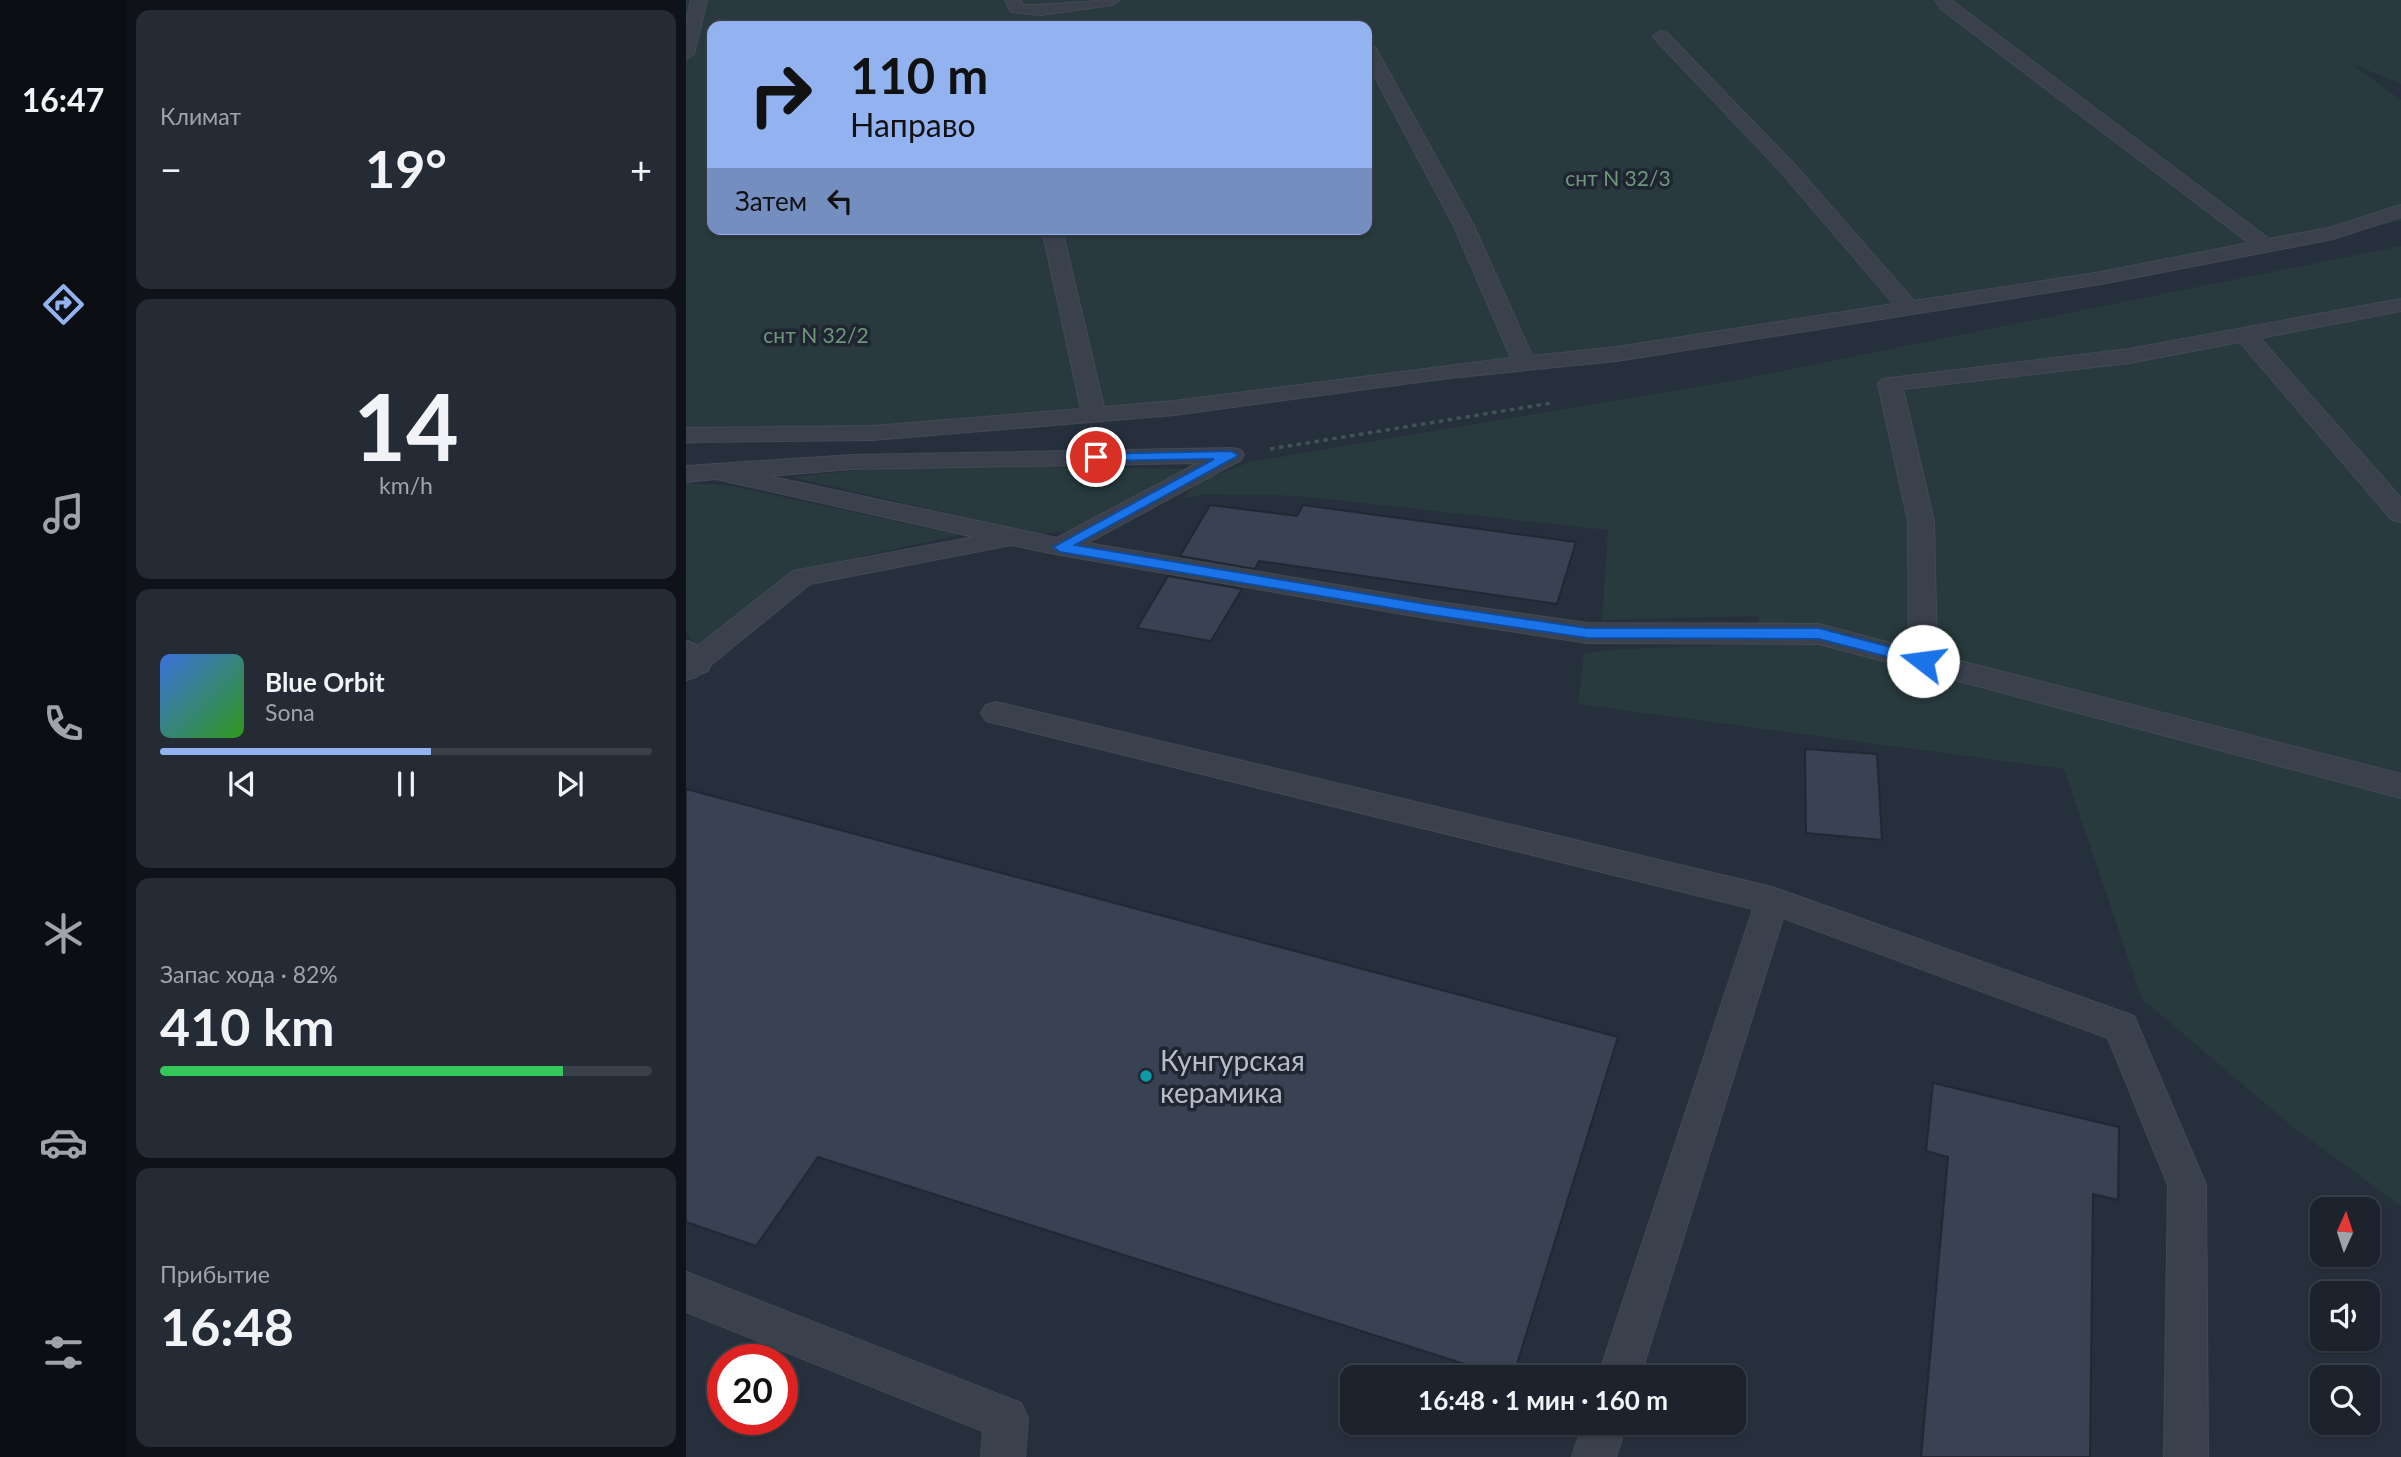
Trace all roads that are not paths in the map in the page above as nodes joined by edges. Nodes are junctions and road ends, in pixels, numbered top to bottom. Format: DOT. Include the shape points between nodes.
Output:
graph roads {
  1 [pos="699,0"];
  2 [pos="1013,0"];
  3 [pos="1112,0"];
  4 [pos="1943,0"];
  5 [pos="1661,36"];
  6 [pos="686,54"];
  7 [pos="1372,56"];
  8 [pos="2401,211"];
  9 [pos="1053,235"];
  10 [pos="2265,246"];
  11 [pos="2401,305"];
  12 [pos="1909,308"];
  13 [pos="2245,334"];
  14 [pos="1524,363"];
  15 [pos="1094,414"];
  16 [pos="686,435"];
  17 [pos="717,471"];
  18 [pos="686,474"];
  19 [pos="2401,514"];
  20 [pos="1015,537"];
  21 [pos="1060,547"];
  22 [pos="1923,661"];
  23 [pos="689,662"];
  24 [pos="996,713"];
  25 [pos="2401,786"];
  26 [pos="1772,900"];
  27 [pos="686,1292"];
  28 [pos="1623,1365"];
  29 [pos="1601,1435"];
  30 [pos="1003,1457"];
  31 [pos="1594,1457"];
  32 [pos="2186,1457"];
  1 -- 6 [label="lane"];
  2 -- 3 [label="lane" via="1017,9 1041,10"];
  4 -- 10 [label="lane"];
  5 -- 12 [label="lane" via="1823,205"];
  7 -- 14 [label="lane" via="1464,226"];
  8 -- 10 [label="lane" via="2333,233"];
  9 -- 15 [label="lane"];
  10 -- 12 [label="lane"];
  11 -- 13 [label="lane"];
  12 -- 14 [label="lane" via="1617,354"];
  13 -- 19 [label="lane"];
  13 -- 22 [label="lane" via="2129,356 1890,384 1921,521"];
  14 -- 15 [label="lane"];
  15 -- 16 [label="lane" via="873,433"];
  17 -- 18 [label="lane"];
  17 -- 20 [label="lane"];
  17 -- 21 [label="lane" via="852,462 1231,455"];
  20 -- 21 [label="lane"];
  20 -- 23 [label="lane" via="802,577"];
  21 -- 22 [label="lane" via="1587,633 1819,634"];
  22 -- 25 [label="lane"];
  24 -- 26 [label="lane"];
  26 -- 28 [label="lane"];
  26 -- 32 [label="lane" via="2121,1027 2187,1185"];
  27 -- 30 [label="lane" via="1006,1418"];
  29 -- 31 [label="lane"];
}
